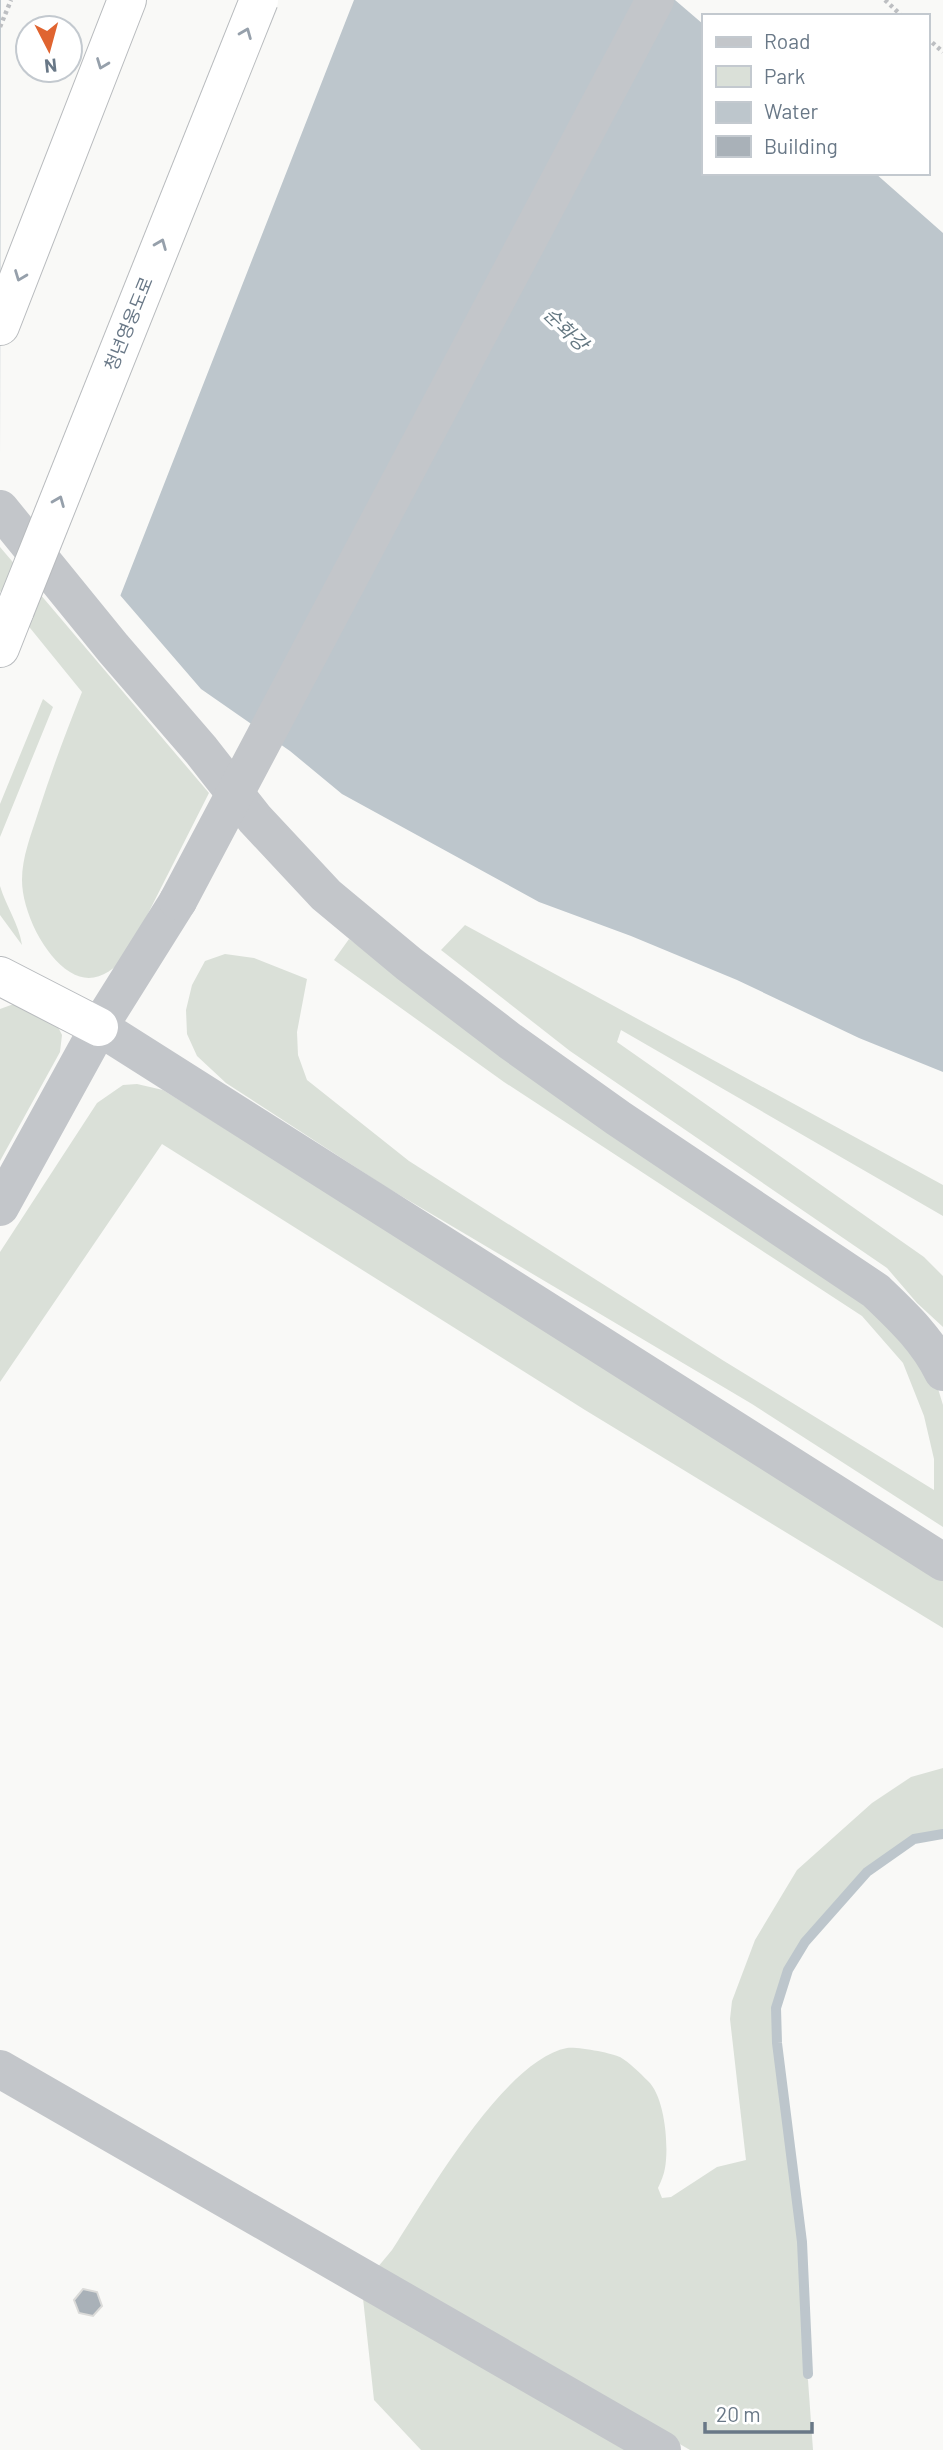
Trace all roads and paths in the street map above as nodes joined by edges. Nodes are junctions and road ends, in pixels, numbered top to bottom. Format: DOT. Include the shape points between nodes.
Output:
graph roads {
  1 [pos="10,0"];
  2 [pos="127,0"];
  3 [pos="259,0"];
  4 [pos="655,0"];
  5 [pos="885,0"];
  6 [pos="900,14"];
  7 [pos="0,27"];
  8 [pos="929,40"];
  9 [pos="943,52"];
  10 [pos="0,326"];
  11 [pos="0,509"];
  12 [pos="0,649"];
  13 [pos="0,976"];
  14 [pos="99,1027"];
  15 [pos="0,1208"];
  16 [pos="943,1372"];
  17 [pos="943,1562"];
  18 [pos="0,2069"];
  19 [pos="662,2450"];
  1 -- 7 [label="path"];
  2 -- 10 [label="highway, one-way"];
  12 -- 3 [label="highway, 청년영웅도로, one-way, bridge"];
  4 -- 14 [label="street, bridge" via="178,901"];
  5 -- 6 [label="path"];
  8 -- 9 [label="path"];
  11 -- 16 [label="street" via="255,819 326,895 510,1041 876,1291 911,1324"];
  13 -- 14 [label="highway"];
  14 -- 15 [label="street"];
  14 -- 17 [label="street"];
  18 -- 19 [label="street"];
}
